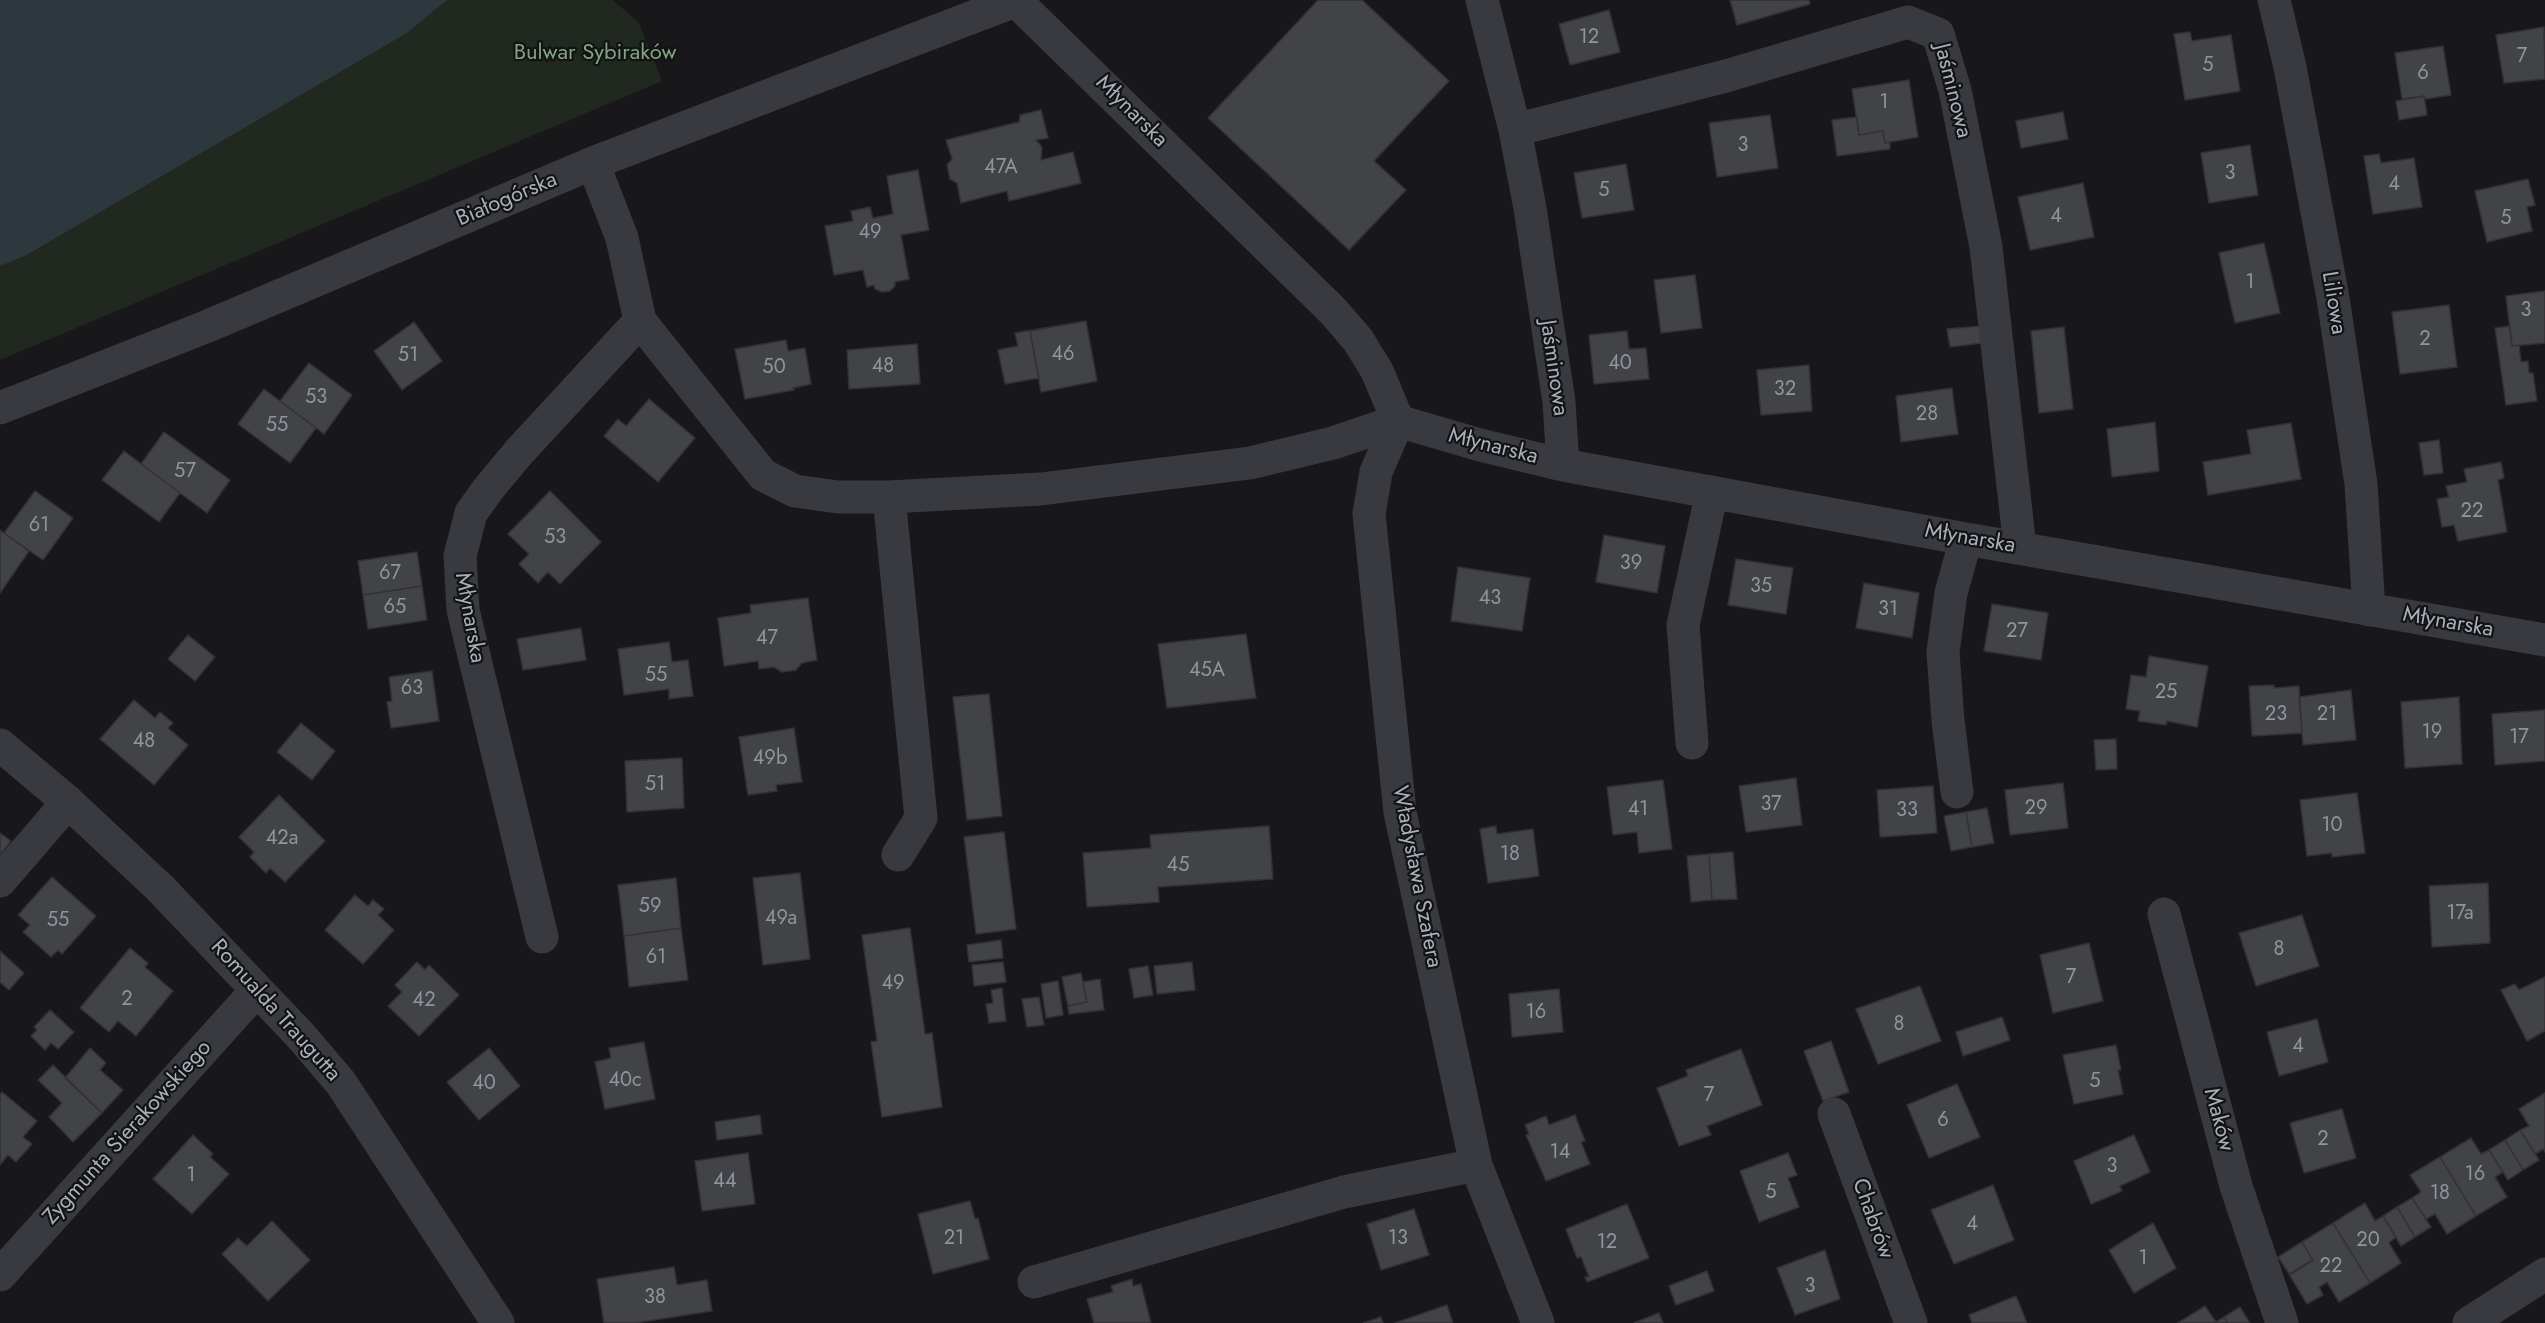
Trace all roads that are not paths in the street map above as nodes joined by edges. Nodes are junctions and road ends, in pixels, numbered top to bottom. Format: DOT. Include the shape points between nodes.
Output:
graph roads {
  1 [pos="1016,0"];
  2 [pos="1482,0"];
  3 [pos="2274,0"];
  4 [pos="1515,130"];
  5 [pos="593,163"];
  6 [pos="640,321"];
  7 [pos="0,408"];
  8 [pos="1398,421"];
  9 [pos="1563,465"];
  10 [pos="1712,492"];
  11 [pos="889,497"];
  12 [pos="1966,539"];
  13 [pos="2020,548"];
  14 [pos="2369,609"];
  15 [pos="2545,640"];
  16 [pos="1692,743"];
  17 [pos="0,745"];
  18 [pos="1958,792"];
  19 [pos="68,802"];
  20 [pos="898,855"];
  21 [pos="0,881"];
  22 [pos="2164,914"];
  23 [pos="542,937"];
  24 [pos="256,990"];
  25 [pos="1834,1114"];
  26 [pos="1476,1165"];
  27 [pos="2545,1274"];
  28 [pos="0,1275"];
  29 [pos="1034,1282"];
  30 [pos="498,1323"];
  31 [pos="1538,1323"];
  32 [pos="1911,1323"];
  33 [pos="2282,1323"];
  34 [pos="2469,1323"];
  1 -- 5 [label="street, Białogórska"];
  1 -- 8 [label="street, Młynarska" via="1333,311 1377,370"];
  2 -- 4 [label="street, Jaśminowa"];
  3 -- 14 [label="street, Liliowa" via="2333,298 2361,484"];
  4 -- 9 [label="street, Jaśminowa" via="1559,402"];
  4 -- 13 [label="street, Jaśminowa" via="1726,76 1908,22 1938,34 1954,90 1986,247"];
  5 -- 6 [label="street" via="622,238"];
  5 -- 7 [label="street, Białogórska" via="208,326"];
  6 -- 11 [label="street" via="763,475 795,491 838,497"];
  6 -- 23 [label="street, Młynarska" via="489,488 471,513 460,556 463,610"];
  8 -- 9 [label="street, Młynarska"];
  8 -- 11 [label="street" via="1333,444 1250,463 1041,489"];
  8 -- 26 [label="street, Władysława Szafera" via="1376,472 1369,514 1400,812"];
  9 -- 10 [label="street, Młynarska"];
  10 -- 12 [label="street, Młynarska"];
  10 -- 16 [label="street" via="1683,625"];
  11 -- 20 [label="street" via="921,818"];
  12 -- 13 [label="street, Młynarska"];
  12 -- 18 [label="street" via="1951,593 1943,652"];
  13 -- 14 [label="street, Młynarska"];
  14 -- 15 [label="street, Młynarska"];
  17 -- 19 [label="street, Romualda Traugutta"];
  19 -- 21 [label="street"];
  19 -- 24 [label="street, Romualda Traugutta" via="176,903"];
  22 -- 33 [label="street, Maków" via="2236,1186"];
  24 -- 28 [label="street, Zygmunta Sierakowskiego"];
  24 -- 30 [label="street, Romualda Traugutta" via="340,1083"];
  25 -- 32 [label="street, Chabrów"];
  26 -- 29 [label="street" via="1344,1192"];
  26 -- 31 [label="street, Władysława Szafera"];
  27 -- 34 [label="street"];
}
